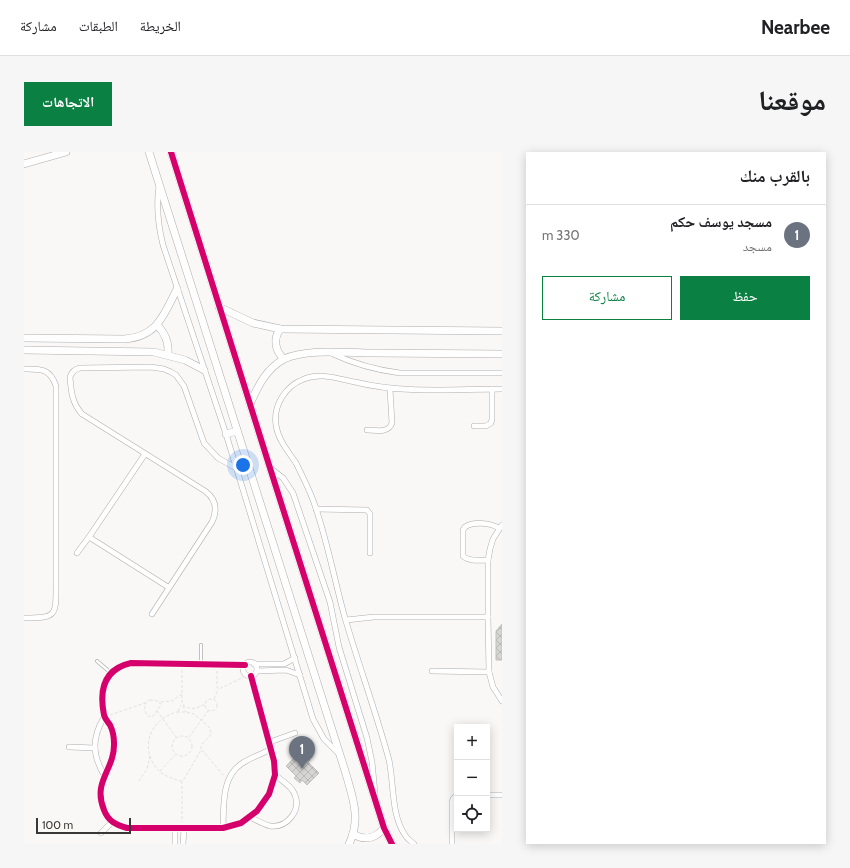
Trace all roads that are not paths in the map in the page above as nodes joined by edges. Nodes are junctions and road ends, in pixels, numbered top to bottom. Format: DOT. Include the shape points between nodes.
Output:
graph roads {
  1 [pos="66,152"];
  2 [pos="149,152"];
  3 [pos="171,152"];
  4 [pos="24,164"];
  5 [pos="159,185"];
  6 [pos="177,289"];
  7 [pos="219,307"];
  8 [pos="157,325"];
  9 [pos="280,329"];
  10 [pos="502,331"];
  11 [pos="24,338"];
  12 [pos="24,350"];
  13 [pos="330,352"];
  14 [pos="168,354"];
  15 [pos="502,354"];
  16 [pos="284,359"];
  17 [pos="24,369"];
  18 [pos="204,370"];
  19 [pos="502,373"];
  20 [pos="390,389"];
  21 [pos="492,389"];
  22 [pos="502,389"];
  23 [pos="250,404"];
  24 [pos="474,426"];
  25 [pos="367,430"];
  26 [pos="237,431"];
  27 [pos="226,434"];
  28 [pos="144,454"];
  29 [pos="236,468"];
  30 [pos="270,468"];
  31 [pos="316,509"];
  32 [pos="500,526"];
  33 [pos="89,537"];
  34 [pos="77,553"];
  35 [pos="370,553"];
  36 [pos="488,560"];
  37 [pos="168,587"];
  38 [pos="152,614"];
  39 [pos="488,616"];
  40 [pos="24,618"];
  41 [pos="346,620"];
  42 [pos="201,645"];
  43 [pos="295,658"];
  44 [pos="96,661"];
  45 [pos="201,664"];
  46 [pos="254,664"];
  47 [pos="245,665"];
  48 [pos="257,671"];
  49 [pos="432,671"];
  50 [pos="489,672"];
  51 [pos="111,673"];
  52 [pos="300,675"];
  53 [pos="249,676"];
  54 [pos="502,701"];
  55 [pos="104,717"];
  56 [pos="295,733"];
  57 [pos="270,742"];
  58 [pos="69,747"];
  59 [pos="95,748"];
  60 [pos="272,749"];
  61 [pos="340,755"];
  62 [pos="275,775"];
  63 [pos="104,776"];
  64 [pos="490,795"];
  65 [pos="501,795"];
  66 [pos="456,796"];
  67 [pos="375,800"];
  68 [pos="250,817"];
  69 [pos="112,822"];
  70 [pos="223,828"];
  71 [pos="384,828"];
  72 [pos="175,829"];
  73 [pos="183,829"];
  74 [pos="101,833"];
  75 [pos="353,834"];
  76 [pos="175,844"];
  77 [pos="183,844"];
  78 [pos="349,844"];
  79 [pos="392,844"];
  80 [pos="414,844"];
  81 [pos="452,844"];
  1 -- 4 [label="street"];
  2 -- 5 [label="street"];
  3 -- 7 [label="street"];
  5 -- 6 [label="street" via="159,228"];
  5 -- 26 [label="street"];
  6 -- 8 [label="street"];
  6 -- 18 [label="street"];
  7 -- 9 [label="street" via="253,323"];
  7 -- 23 [label="street"];
  8 -- 11 [label="street" via="142,336 130,338"];
  8 -- 14 [label="street" via="167,340"];
  9 -- 10 [label="street"];
  9 -- 16 [label="street" via="276,336 276,347"];
  12 -- 14 [label="street" via="144,351"];
  13 -- 15 [label="street"];
  13 -- 16 [label="street" via="305,353"];
  13 -- 19 [label="street" via="357,364 400,373"];
  14 -- 18 [label="street"];
  16 -- 23 [label="street" via="272,367 263,378"];
  17 -- 40 [label="street" via="40,369 47,372 56,386 55,609 48,617"];
  18 -- 27 [label="street"];
  20 -- 21 [label="street"];
  20 -- 25 [label="street" via="390,428"];
  20 -- 31 [label="street" via="316,375 296,382 281,398 276,411 278,432 300,471"];
  21 -- 22 [label="street"];
  21 -- 24 [label="street" via="491,423 486,426"];
  23 -- 30 [label="street"];
  26 -- 27 [label="street"];
  26 -- 61 [label="street"];
  27 -- 29 [label="street"];
  28 -- 29 [label="street" via="79,411 72,399 70,377 73,370 158,367 176,375 184,386 204,443 218,458"];
  28 -- 33 [label="street"];
  28 -- 37 [label="street" via="211,495 215,501 215,516 212,522"];
  29 -- 43 [label="street"];
  30 -- 67 [label="street"];
  30 -- 67 [label="street" via="283,478 293,493 330,602 339,647 370,750"];
  31 -- 35 [label="street" via="367,510 370,514"];
  31 -- 41 [label="street"];
  32 -- 36 [label="street" via="493,539"];
  32 -- 36 [label="street" via="467,525 463,530 463,556 469,560"];
  33 -- 34 [label="street"];
  33 -- 37 [label="street"];
  36 -- 39 [label="street"];
  37 -- 38 [label="street"];
  39 -- 41 [label="street" via="374,616"];
  39 -- 50 [label="street"];
  41 -- 80 [label="street" via="389,760 398,823 405,836"];
  42 -- 45 [label="lane"];
  43 -- 46 [label="street" via="284,664"];
  43 -- 52 [label="street"];
  44 -- 51 [label="lane"];
  45 -- 47 [label="street"];
  45 -- 51 [label="street" via="131,663 123,664"];
  46 -- 47 [label="street"];
  46 -- 48 [label="street"];
  47 -- 53 [label="street" via="244,671"];
  48 -- 52 [label="street" via="286,670"];
  48 -- 53 [label="street"];
  49 -- 50 [label="street"];
  50 -- 54 [label="street" via="493,686"];
  51 -- 55 [label="street" via="106,679 102,693"];
  52 -- 61 [label="street" via="316,726 324,739"];
  53 -- 57 [label="street"];
  55 -- 59 [label="street" via="96,734"];
  55 -- 63 [label="street" via="111,727 114,744 112,760"];
  56 -- 57 [label="street"];
  57 -- 60 [label="street"];
  58 -- 59 [label="street"];
  59 -- 63 [label="street"];
  60 -- 62 [label="street"];
  60 -- 70 [label="street" via="239,765 228,780 225,789"];
  61 -- 75 [label="street" via="356,816"];
  62 -- 68 [label="street" via="266,799"];
  62 -- 68 [label="street" via="295,794 296,806 292,818 286,823 270,826"];
  63 -- 69 [label="street" via="100,793 101,802"];
  64 -- 65 [label="street"];
  66 -- 81 [label="street" via="452,802"];
  67 -- 71 [label="street"];
  68 -- 70 [label="street" via="241,823"];
  69 -- 72 [label="street" via="127,828"];
  69 -- 74 [label="street"];
  70 -- 73 [label="street"];
  71 -- 75 [label="street" via="379,834 366,839"];
  71 -- 79 [label="street"];
  72 -- 73 [label="street"];
  72 -- 76 [label="street"];
  73 -- 77 [label="street"];
  75 -- 78 [label="street"];
}
